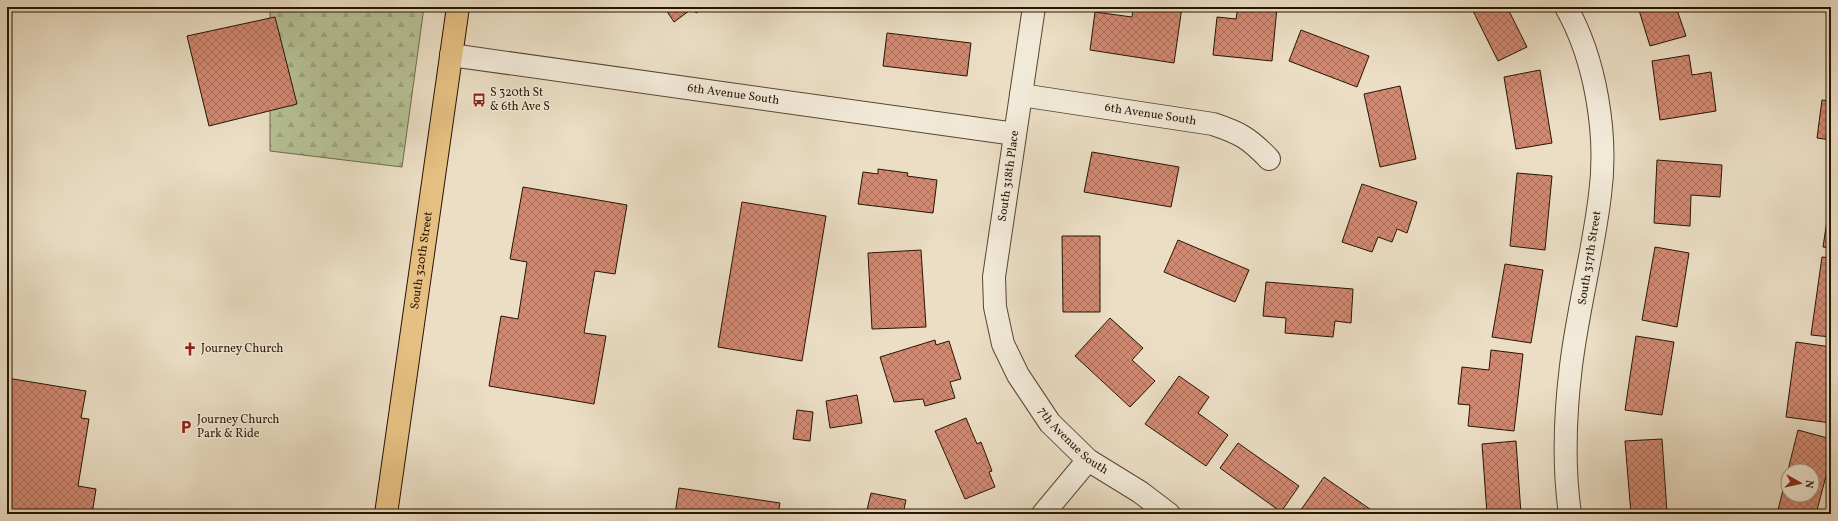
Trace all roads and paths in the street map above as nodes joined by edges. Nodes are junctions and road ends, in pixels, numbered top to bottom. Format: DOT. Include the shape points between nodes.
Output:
graph roads {
  1 [pos="458,7"];
  2 [pos="1034,7"];
  3 [pos="1566,7"];
  4 [pos="451,55"];
  5 [pos="1021,95"];
  6 [pos="1015,134"];
  7 [pos="1269,159"];
  8 [pos="1003,344"];
  9 [pos="1088,460"];
  10 [pos="386,514"];
  11 [pos="1043,514"];
  12 [pos="1169,514"];
  13 [pos="1570,514"];
  1 -- 4 [label="main road, South 320th Street"];
  2 -- 5 [label="street, South 318th Place"];
  3 -- 13 [label="street, South 317th Street" via="1574,20 1591,66 1602,150 1601,194 1571,364 1564,434"];
  4 -- 6 [label="street, 6th Avenue South"];
  4 -- 10 [label="main road, South 320th Street"];
  5 -- 6 [label="street, South 318th Place"];
  5 -- 7 [label="street, 6th Avenue South" via="1213,124 1254,142"];
  6 -- 8 [label="street, South 318th Place" via="994,277 995,307"];
  8 -- 9 [label="street, 7th Avenue South" via="1018,375 1050,423"];
  9 -- 11 [label="street"];
  9 -- 12 [label="street, 7th Avenue South" via="1140,492"];
}
